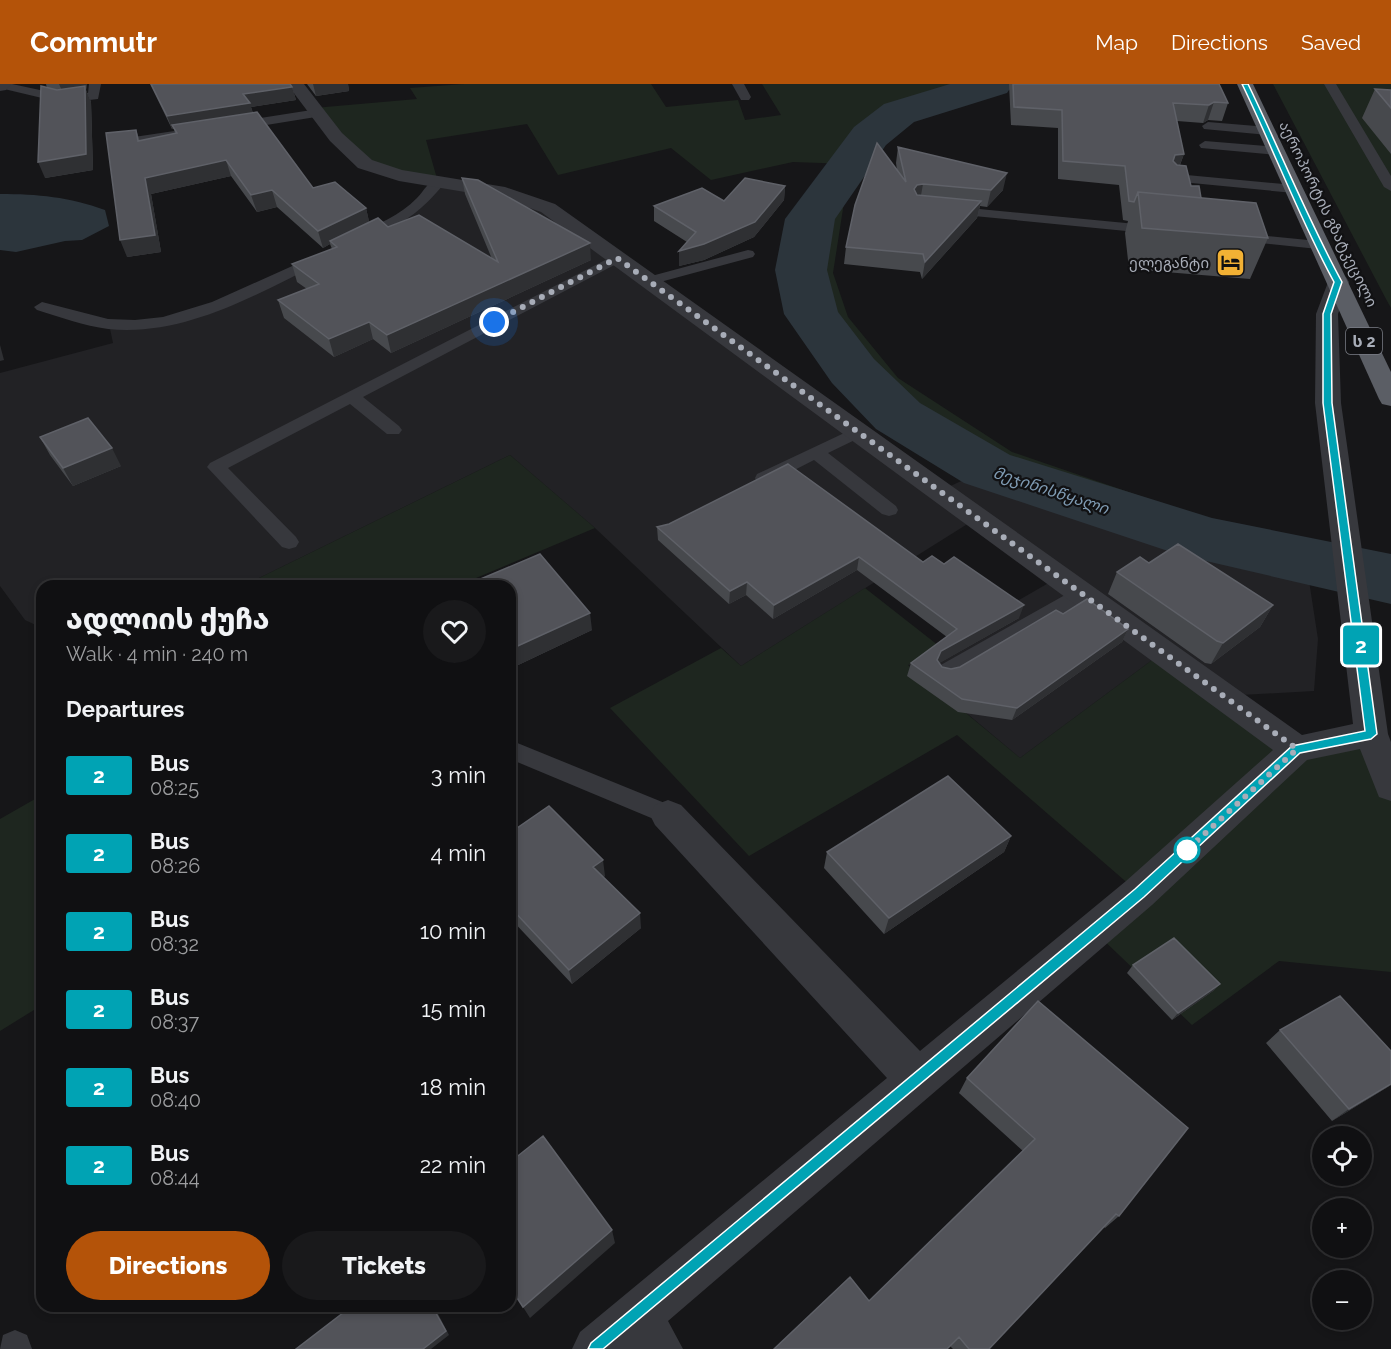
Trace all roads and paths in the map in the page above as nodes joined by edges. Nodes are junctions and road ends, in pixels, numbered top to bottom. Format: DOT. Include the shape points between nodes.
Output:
graph roads {
  1 [pos="96,84"];
  2 [pos="295,84"];
  3 [pos="738,84"];
  4 [pos="1245,84"];
  5 [pos="1266,84"];
  6 [pos="1330,84"];
  7 [pos="1,85"];
  8 [pos="745,97"];
  9 [pos="318,113"];
  10 [pos="1208,126"];
  11 [pos="217,128"];
  12 [pos="1268,131"];
  13 [pos="127,142"];
  14 [pos="235,143"];
  15 [pos="1205,145"];
  16 [pos="1278,151"];
  17 [pos="1176,178"];
  18 [pos="438,182"];
  19 [pos="1304,186"];
  20 [pos="1391,187"];
  21 [pos="932,208"];
  22 [pos="1177,232"];
  23 [pos="1224,236"];
  24 [pos="349,243"];
  25 [pos="1318,245"];
  26 [pos="327,254"];
  27 [pos="748,254"];
  28 [pos="617,258"];
  29 [pos="649,281"];
  30 [pos="1338,282"];
  31 [pos="42,307"];
  32 [pos="351,396"];
  33 [pos="1391,399"];
  34 [pos="393,430"];
  35 [pos="856,432"];
  36 [pos="815,452"];
  37 [pos="743,488"];
  38 [pos="890,510"];
  39 [pos="289,542"];
  40 [pos="1081,593"];
  41 [pos="947,672"];
  42 [pos="1381,735"];
  43 [pos="1297,749"];
  44 [pos="516,752"];
  45 [pos="1391,787"];
  46 [pos="668,815"];
  47 [pos="917,1079"];
  48 [pos="647,1333"];
  49 [pos="597,1349"];
  1 -- 7 [label="lane" via="94,96 63,99"];
  2 -- 9 [label="street"];
  3 -- 8 [label="lane"];
  4 -- 12 [label="highway, აეროპორტის გზატკეცილი / ს 2"];
  5 -- 19 [label="highway, აეროპორტის გზატკეცილი / ს 2"];
  6 -- 20 [label="lane"];
  9 -- 11 [label="lane"];
  9 -- 18 [label="street" via="336,137 365,164"];
  10 -- 12 [label="lane"];
  11 -- 13 [label="lane"];
  11 -- 14 [label="lane"];
  12 -- 16 [label="highway, აეროპორტის გზატკეცილი / ს 2"];
  15 -- 16 [label="lane"];
  16 -- 19 [label="highway, აეროპორტის გზატკეცილი / ს 2"];
  17 -- 19 [label="lane"];
  18 -- 24 [label="lane" via="403,217"];
  18 -- 28 [label="street" via="505,193 548,208"];
  19 -- 25 [label="highway, აეროპორტის გზატკეცილი / ს 2"];
  21 -- 22 [label="lane"];
  23 -- 25 [label="lane"];
  25 -- 30 [label="highway, აეროპორტის გზატკეცილი / ს 2"];
  26 -- 31 [label="lane" via="220,305 145,324 109,324"];
  27 -- 29 [label="lane"];
  28 -- 29 [label="street"];
  28 -- 32 [label="lane"];
  29 -- 35 [label="street"];
  30 -- 33 [label="highway, აეროპორტის გზატკეცილი / ს 2"];
  30 -- 42 [label="street" via="1327,314 1327,381 1357,618"];
  32 -- 34 [label="lane"];
  32 -- 39 [label="lane" via="216,467"];
  35 -- 36 [label="lane"];
  35 -- 40 [label="street"];
  36 -- 37 [label="lane"];
  36 -- 38 [label="lane"];
  40 -- 41 [label="lane"];
  40 -- 43 [label="street"];
  42 -- 43 [label="street"];
  42 -- 45 [label="street"];
  43 -- 47 [label="street" via="1139,893"];
  44 -- 46 [label="lane"];
  46 -- 47 [label="street"];
  47 -- 48 [label="street"];
  48 -- 49 [label="street"];
}
